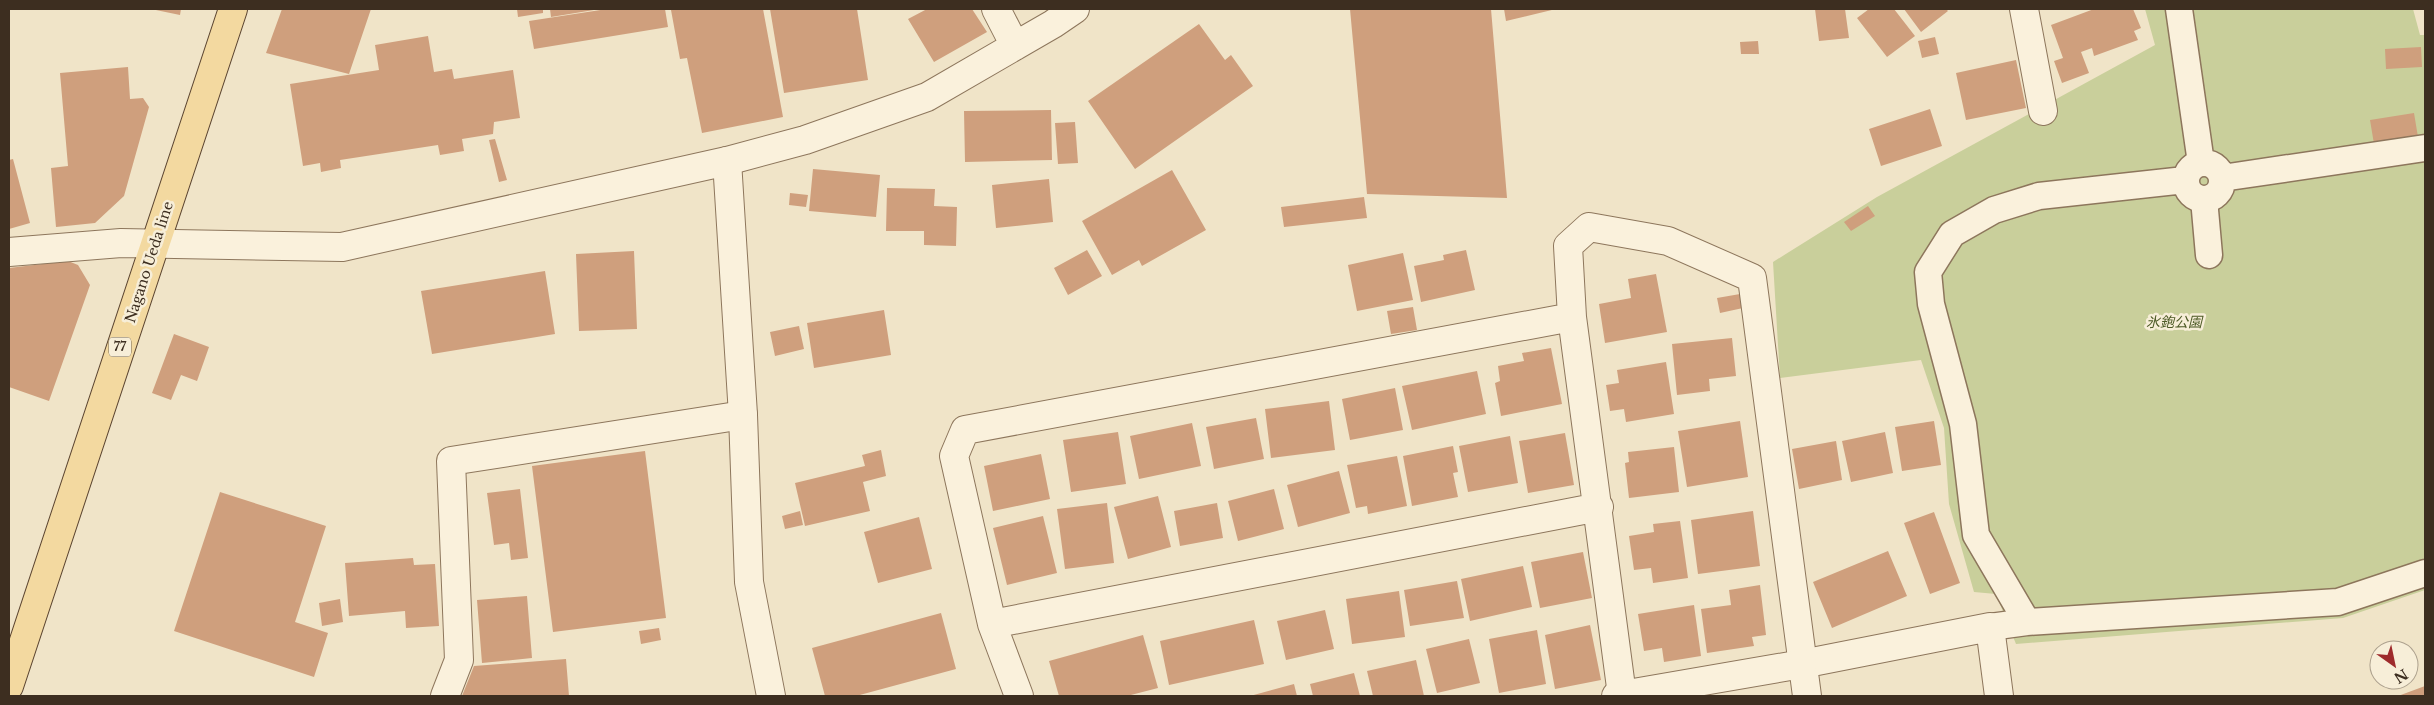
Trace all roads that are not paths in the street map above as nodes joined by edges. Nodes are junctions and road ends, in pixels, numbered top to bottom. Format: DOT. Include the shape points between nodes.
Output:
graph roads {
  1 [pos="233,9"];
  2 [pos="996,9"];
  3 [pos="1075,9"];
  4 [pos="2024,9"];
  5 [pos="2179,9"];
  6 [pos="1015,46"];
  7 [pos="2043,111"];
  8 [pos="2425,148"];
  9 [pos="727,161"];
  10 [pos="2193,171"];
  11 [pos="2222,178"];
  12 [pos="2204,199"];
  13 [pos="154,246"];
  14 [pos="9,252"];
  15 [pos="2209,255"];
  16 [pos="1572,317"];
  17 [pos="743,415"];
  18 [pos="1599,507"];
  19 [pos="2425,573"];
  20 [pos="2027,622"];
  21 [pos="992,624"];
  22 [pos="1990,627"];
  23 [pos="1802,664"];
  24 [pos="9,686"];
  25 [pos="445,696"];
  26 [pos="772,696"];
  27 [pos="1019,696"];
  28 [pos="1619,696"];
  29 [pos="1807,696"];
  30 [pos="1999,696"];
  1 -- 13 [label="main road, Nagano Ueda line / 77"];
  2 -- 6 [label="street"];
  3 -- 6 [label="street"];
  4 -- 7 [label="street"];
  5 -- 10 [label="street"];
  6 -- 9 [label="street" via="927,97 805,140"];
  8 -- 11 [label="street"];
  9 -- 13 [label="street" via="342,247"];
  9 -- 17 [label="street"];
  10 -- 11 [label="street" via="2215,166"];
  10 -- 12 [label="street" via="2188,190 2194,197"];
  10 -- 20 [label="street" via="2039,196 1994,210 1952,234 1928,272 1931,304 1963,424 1976,535"];
  11 -- 12 [label="street" via="2218,193"];
  12 -- 15 [label="street"];
  13 -- 14 [label="street" via="121,244"];
  13 -- 24 [label="main road, Nagano Ueda line / 77"];
  16 -- 18 [label="street"];
  16 -- 21 [label="street" via="966,430 954,456"];
  16 -- 23 [label="street" via="1568,246 1589,227 1668,241 1752,278"];
  17 -- 25 [label="street" via="450,461 459,660"];
  17 -- 26 [label="street" via="749,582"];
  18 -- 21 [label="street"];
  18 -- 28 [label="street"];
  19 -- 20 [label="street" via="2338,602"];
  20 -- 22 [label="street"];
  21 -- 27 [label="street"];
  22 -- 23 [label="street"];
  22 -- 30 [label="street"];
  23 -- 28 [label="street"];
  23 -- 29 [label="street"];
}
